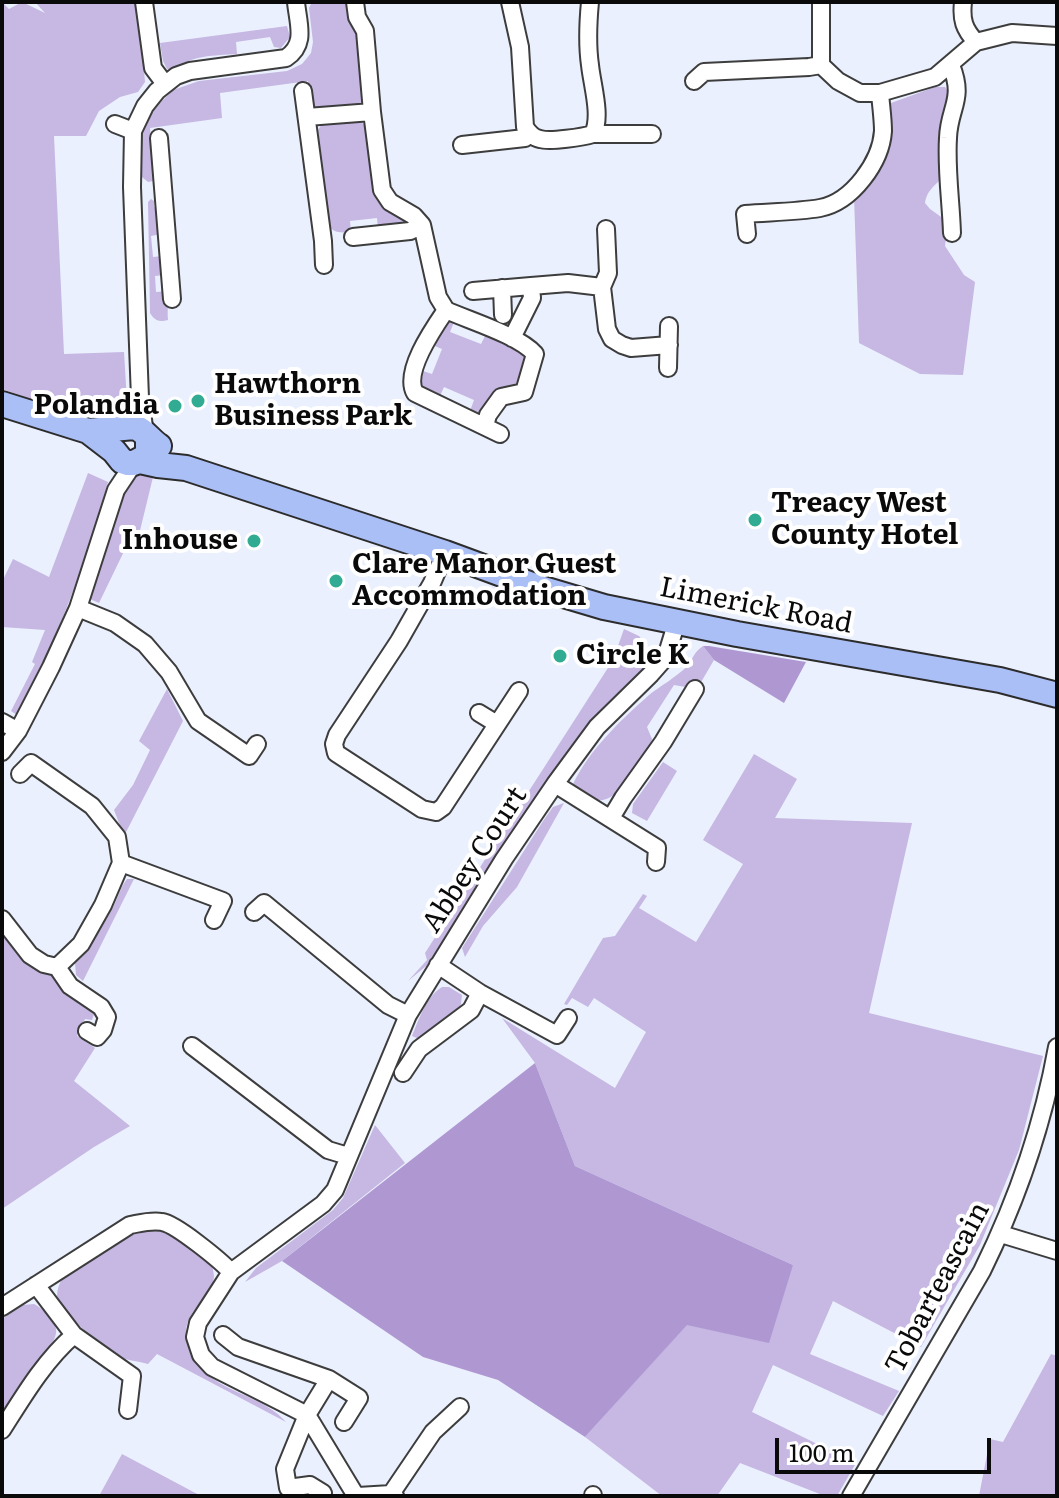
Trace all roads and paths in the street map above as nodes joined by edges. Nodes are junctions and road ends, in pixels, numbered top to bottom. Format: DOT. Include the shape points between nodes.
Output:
graph roads {
  1 [pos="144,2"];
  2 [pos="296,2"];
  3 [pos="355,2"];
  4 [pos="510,2"];
  5 [pos="590,2"];
  6 [pos="821,2"];
  7 [pos="963,2"];
  8 [pos="1057,36"];
  9 [pos="976,42"];
  10 [pos="821,65"];
  11 [pos="951,65"];
  12 [pos="694,81"];
  13 [pos="165,84"];
  14 [pos="303,91"];
  15 [pos="880,93"];
  16 [pos="372,112"];
  17 [pos="307,117"];
  18 [pos="115,124"];
  19 [pos="133,131"];
  20 [pos="530,134"];
  21 [pos="593,134"];
  22 [pos="652,134"];
  23 [pos="159,138"];
  24 [pos="462,145"];
  25 [pos="132,187"];
  26 [pos="162,187"];
  27 [pos="422,225"];
  28 [pos="606,229"];
  29 [pos="952,233"];
  30 [pos="747,234"];
  31 [pos="323,241"];
  32 [pos="324,265"];
  33 [pos="531,286"];
  34 [pos="602,287"];
  35 [pos="502,288"];
  36 [pos="473,291"];
  37 [pos="172,299"];
  38 [pos="446,310"];
  39 [pos="503,315"];
  40 [pos="669,326"];
  41 [pos="512,338"];
  42 [pos="669,345"];
  43 [pos="668,368"];
  44 [pos="2,404"];
  45 [pos="485,426"];
  46 [pos="500,434"];
  47 [pos="131,445"];
  48 [pos="445,553"];
  49 [pos="78,608"];
  50 [pos="677,621"];
  51 [pos="1057,674"];
  52 [pos="1000,680"];
  53 [pos="1057,682"];
  54 [pos="695,689"];
  55 [pos="519,691"];
  56 [pos="1057,695"];
  57 [pos="479,713"];
  58 [pos="2,722"];
  59 [pos="497,724"];
  60 [pos="18,731"];
  61 [pos="257,744"];
  62 [pos="2,752"];
  63 [pos="20,774"];
  64 [pos="555,784"];
  65 [pos="611,818"];
  66 [pos="656,862"];
  67 [pos="121,863"];
  68 [pos="254,912"];
  69 [pos="2,919"];
  70 [pos="214,920"];
  71 [pos="438,965"];
  72 [pos="57,967"];
  73 [pos="480,993"];
  74 [pos="408,1015"];
  75 [pos="568,1018"];
  76 [pos="87,1031"];
  77 [pos="192,1046"];
  78 [pos="1057,1047"];
  79 [pos="403,1073"];
  80 [pos="348,1156"];
  81 [pos="1001,1234"];
  82 [pos="1057,1251"];
  83 [pos="231,1272"];
  84 [pos="36,1285"];
  85 [pos="2,1307"];
  86 [pos="74,1335"];
  87 [pos="223,1335"];
  88 [pos="329,1379"];
  89 [pos="460,1407"];
  90 [pos="128,1410"];
  91 [pos="307,1415"];
  92 [pos="344,1422"];
  93 [pos="2,1430"];
  94 [pos="323,1493"];
  95 [pos="393,1495"];
  96 [pos="357,1496"];
  97 [pos="851,1496"];
  1 -- 13 [label="street" via="153,68"];
  2 -- 13 [label="street" via="300,42 286,58 190,71"];
  3 -- 16 [label="street" via="365,31"];
  4 -- 20 [label="street"];
  5 -- 21 [label="street"];
  6 -- 10 [label="street"];
  7 -- 9 [label="street" via="965,30"];
  8 -- 9 [label="street" via="1012,33"];
  9 -- 11 [label="street"];
  10 -- 12 [label="street" via="704,72"];
  10 -- 15 [label="street" via="860,93"];
  11 -- 15 [label="street" via="935,77"];
  11 -- 29 [label="street" via="957,80 948,136"];
  13 -- 19 [label="street" via="145,106"];
  14 -- 17 [label="street"];
  15 -- 30 [label="street" via="883,132 863,179 823,207 745,214"];
  16 -- 17 [label="street"];
  16 -- 27 [label="street" via="382,190"];
  17 -- 31 [label="street"];
  18 -- 19 [label="street"];
  19 -- 25 [label="street"];
  20 -- 21 [label="street" via="541,140"];
  20 -- 24 [label="street"];
  21 -- 22 [label="street"];
  23 -- 26 [label="street"];
  25 -- 26 [label="street"];
  25 -- 47 [label="street" via="140,398"];
  26 -- 37 [label="street"];
  27 -- 31 [label="street" via="410,231"];
  27 -- 38 [label="street" via="438,297"];
  28 -- 34 [label="street" via="608,273"];
  31 -- 32 [label="street"];
  33 -- 34 [label="street"];
  33 -- 35 [label="street"];
  33 -- 41 [label="street" via="532,298"];
  34 -- 42 [label="street" via="612,339 631,348"];
  35 -- 36 [label="street"];
  35 -- 39 [label="street"];
  38 -- 41 [label="street"];
  38 -- 45 [label="street" via="424,346 411,386 415,393"];
  40 -- 42 [label="street"];
  41 -- 45 [label="street" via="535,354 524,392 501,397"];
  42 -- 43 [label="street"];
  44 -- 47 [label="main road, Limerick Road"];
  45 -- 46 [label="street"];
  47 -- 48 [label="main road, Limerick Road" via="158,465 186,468"];
  47 -- 49 [label="street"];
  48 -- 50 [label="main road, Limerick Road" via="566,596"];
  48 -- 59 [label="street" via="399,641 337,735 336,753 422,809 436,812"];
  49 -- 60 [label="street"];
  49 -- 61 [label="street" via="115,623 145,644 198,721 249,756"];
  50 -- 52 [label="main road, Limerick Road"];
  50 -- 64 [label="street, Abbey Court" via="666,657 597,727"];
  51 -- 52 [label="main road"];
  52 -- 53 [label="main road, Limerick Road"];
  52 -- 56 [label="main road, Limerick Road"];
  54 -- 65 [label="street"];
  55 -- 59 [label="street"];
  57 -- 59 [label="street"];
  58 -- 60 [label="street"];
  60 -- 62 [label="street"];
  63 -- 67 [label="street" via="31,763 92,806 117,837"];
  64 -- 65 [label="street, Abbey Court"];
  64 -- 71 [label="street, Abbey Court"];
  65 -- 66 [label="street, Abbey Court" via="657,848"];
  67 -- 70 [label="street" via="223,901"];
  67 -- 72 [label="street" via="81,944"];
  68 -- 74 [label="street" via="264,903 388,1005"];
  69 -- 72 [label="street" via="30,955"];
  71 -- 73 [label="street, Abbey Court"];
  71 -- 74 [label="street, Abbey Court"];
  72 -- 76 [label="street" via="70,986 107,1017 97,1037"];
  73 -- 75 [label="street, Abbey Court" via="557,1035"];
  73 -- 79 [label="street" via="471,1010 419,1049"];
  74 -- 80 [label="street, Abbey Court"];
  77 -- 80 [label="street" via="328,1150"];
  78 -- 81 [label="street, Tobarteascain" via="1024,1175"];
  80 -- 83 [label="street, Abbey Court" via="335,1190 323,1204"];
  81 -- 82 [label="street"];
  81 -- 97 [label="street, Tobarteascain"];
  83 -- 84 [label="street" via="166,1222 149,1221 130,1225"];
  83 -- 91 [label="street, Abbey Court" via="198,1323 195,1337 201,1355 212,1367"];
  84 -- 85 [label="street"];
  84 -- 86 [label="street"];
  86 -- 90 [label="street" via="132,1376"];
  86 -- 93 [label="street" via="58,1349"];
  87 -- 88 [label="street" via="238,1347"];
  88 -- 91 [label="street"];
  88 -- 92 [label="street" via="359,1398"];
  89 -- 95 [label="street" via="433,1432"];
  91 -- 94 [label="street" via="285,1469 288,1488 310,1485"];
  91 -- 96 [label="street"];
  95 -- 96 [label="street"];
}
